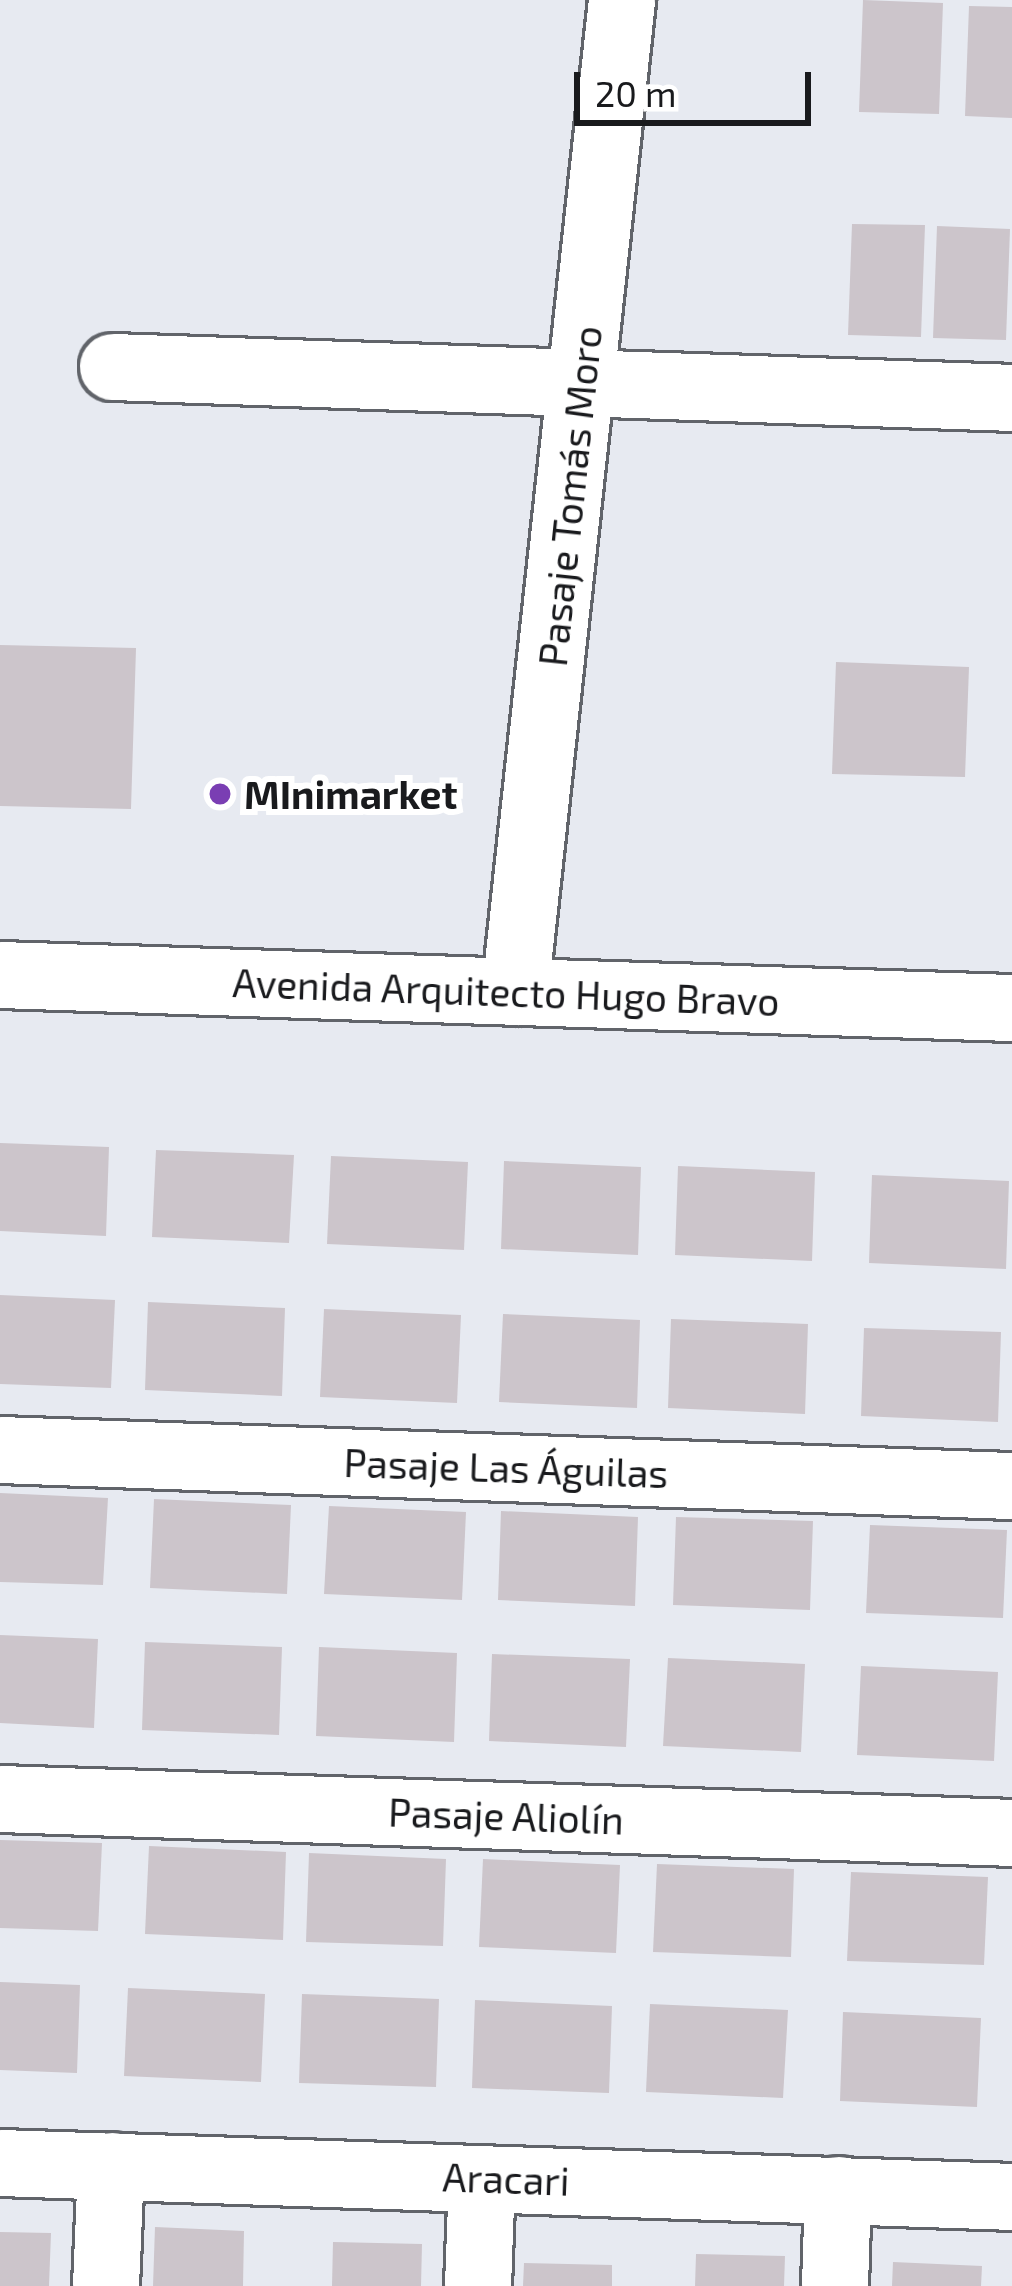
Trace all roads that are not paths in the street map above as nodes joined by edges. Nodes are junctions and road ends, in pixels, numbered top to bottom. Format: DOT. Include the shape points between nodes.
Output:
graph roads {
  1 [pos="622,0"];
  2 [pos="113,367"];
  3 [pos="583,381"];
  4 [pos="1012,398"];
  5 [pos="0,975"];
  6 [pos="514,992"];
  7 [pos="1012,1008"];
  8 [pos="0,1450"];
  9 [pos="1012,1486"];
  10 [pos="0,1799"];
  11 [pos="1012,1833"];
  12 [pos="0,2163"];
  13 [pos="111,2166"];
  14 [pos="482,2179"];
  15 [pos="838,2190"];
  16 [pos="1012,2197"];
  17 [pos="106,2286"];
  18 [pos="478,2286"];
  19 [pos="835,2286"];
  1 -- 3 [label="street, Pasaje Tomás Moro"];
  2 -- 3 [label="street"];
  3 -- 4 [label="street"];
  3 -- 6 [label="street, Pasaje Tomás Moro"];
  5 -- 6 [label="street, Avenida Arquitecto Hugo Bravo"];
  6 -- 7 [label="street, Avenida Arquitecto Hugo Bravo"];
  8 -- 9 [label="street, Pasaje Las Águilas"];
  10 -- 11 [label="street, Pasaje Aliolín"];
  12 -- 13 [label="street, Aracari"];
  13 -- 14 [label="street, Aracari"];
  13 -- 17 [label="street"];
  14 -- 15 [label="street, Aracari"];
  14 -- 18 [label="street"];
  15 -- 16 [label="street, Aracari"];
  15 -- 19 [label="street"];
}
